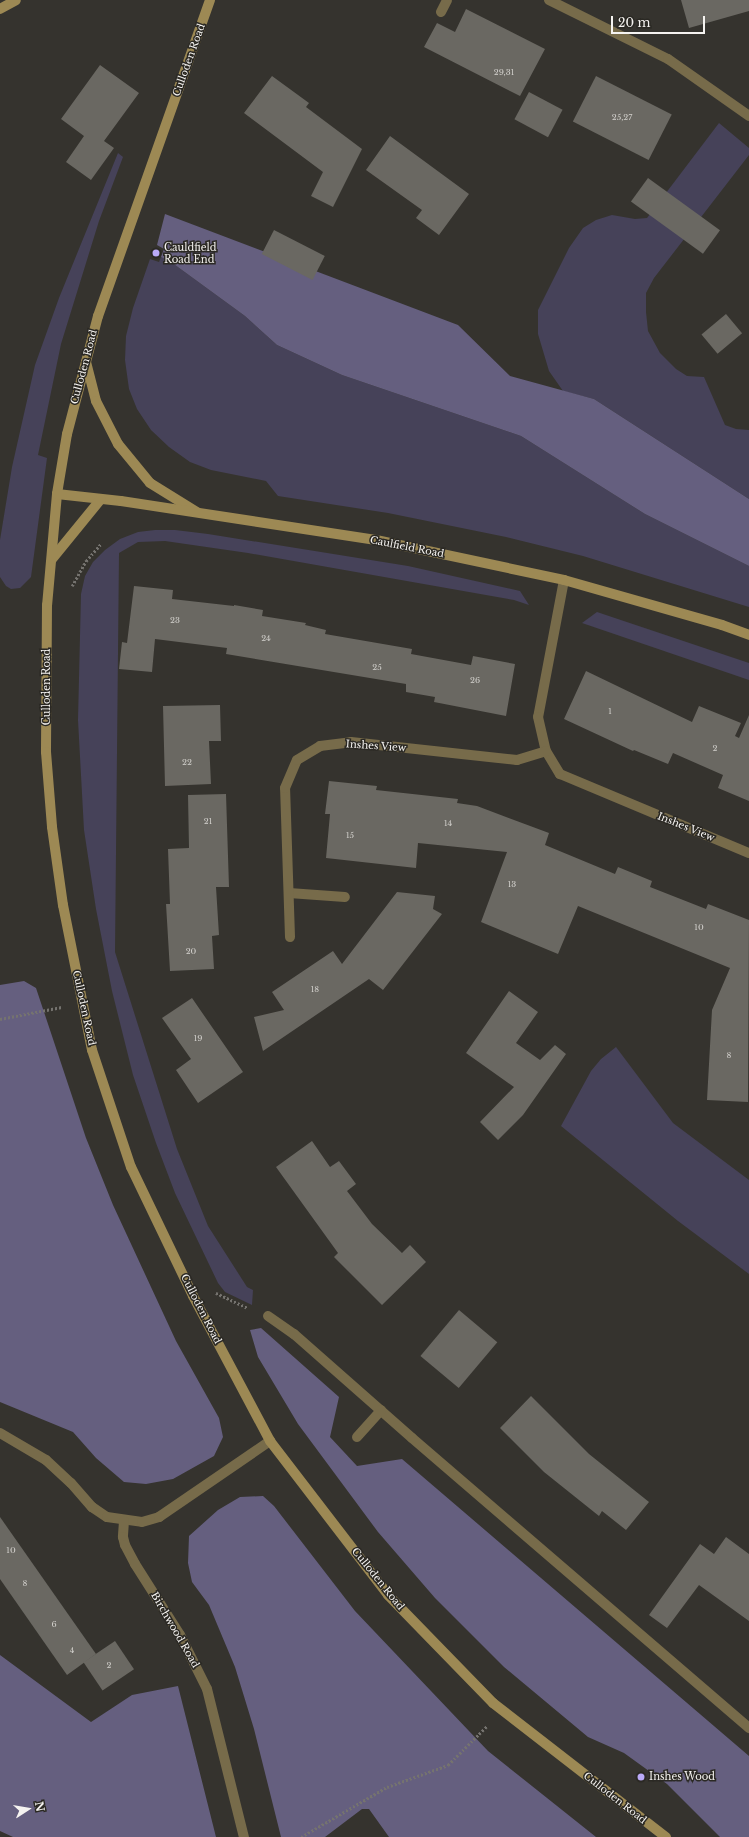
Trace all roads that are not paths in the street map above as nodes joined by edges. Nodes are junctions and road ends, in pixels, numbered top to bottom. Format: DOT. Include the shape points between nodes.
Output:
graph roads {
  1 [pos="16,0"];
  2 [pos="210,0"];
  3 [pos="447,0"];
  4 [pos="549,0"];
  5 [pos="0,8"];
  6 [pos="441,12"];
  7 [pos="749,116"];
  8 [pos="85,360"];
  9 [pos="58,494"];
  10 [pos="101,499"];
  11 [pos="201,514"];
  12 [pos="52,559"];
  13 [pos="564,580"];
  14 [pos="749,635"];
  15 [pos="546,751"];
  16 [pos="749,853"];
  17 [pos="289,893"];
  18 [pos="345,897"];
  19 [pos="290,937"];
  20 [pos="268,1316"];
  21 [pos="381,1410"];
  22 [pos="0,1433"];
  23 [pos="357,1437"];
  24 [pos="270,1441"];
  25 [pos="124,1521"];
  26 [pos="749,1728"];
  27 [pos="244,1837"];
  28 [pos="666,1837"];
  1 -- 5 [label="main road"];
  2 -- 8 [label="main road, Culloden Road" via="98,316"];
  3 -- 6 [label="street"];
  4 -- 7 [label="street" via="668,59"];
  8 -- 9 [label="main road, Culloden Road" via="67,434"];
  8 -- 11 [label="main road" via="96,401 118,444 150,483"];
  9 -- 10 [label="main road, Caulfield Road"];
  9 -- 12 [label="main road, Culloden Road"];
  10 -- 11 [label="main road, Caulfield Road"];
  10 -- 12 [label="main road"];
  11 -- 13 [label="main road, Caulfield Road" via="376,540"];
  12 -- 24 [label="main road, Culloden Road" via="47,605 46,752 52,827 63,905 92,1050 131,1167 193,1296"];
  13 -- 14 [label="main road, Caulfield Road"];
  13 -- 15 [label="street, Inshes View" via="538,717"];
  15 -- 16 [label="street, Inshes View" via="560,774"];
  15 -- 17 [label="street, Inshes View" via="517,760 351,742 320,746 297,760 285,788"];
  17 -- 18 [label="street"];
  17 -- 19 [label="street, Inshes View"];
  20 -- 21 [label="street" via="294,1334"];
  21 -- 23 [label="street"];
  21 -- 26 [label="street"];
  22 -- 25 [label="street" via="46,1460 107,1518"];
  24 -- 25 [label="street" via="159,1517 142,1522"];
  24 -- 28 [label="main road, Culloden Road" via="388,1595 502,1710"];
  25 -- 27 [label="street, Birchwood Road" via="125,1545 180,1635 207,1689"];
}
